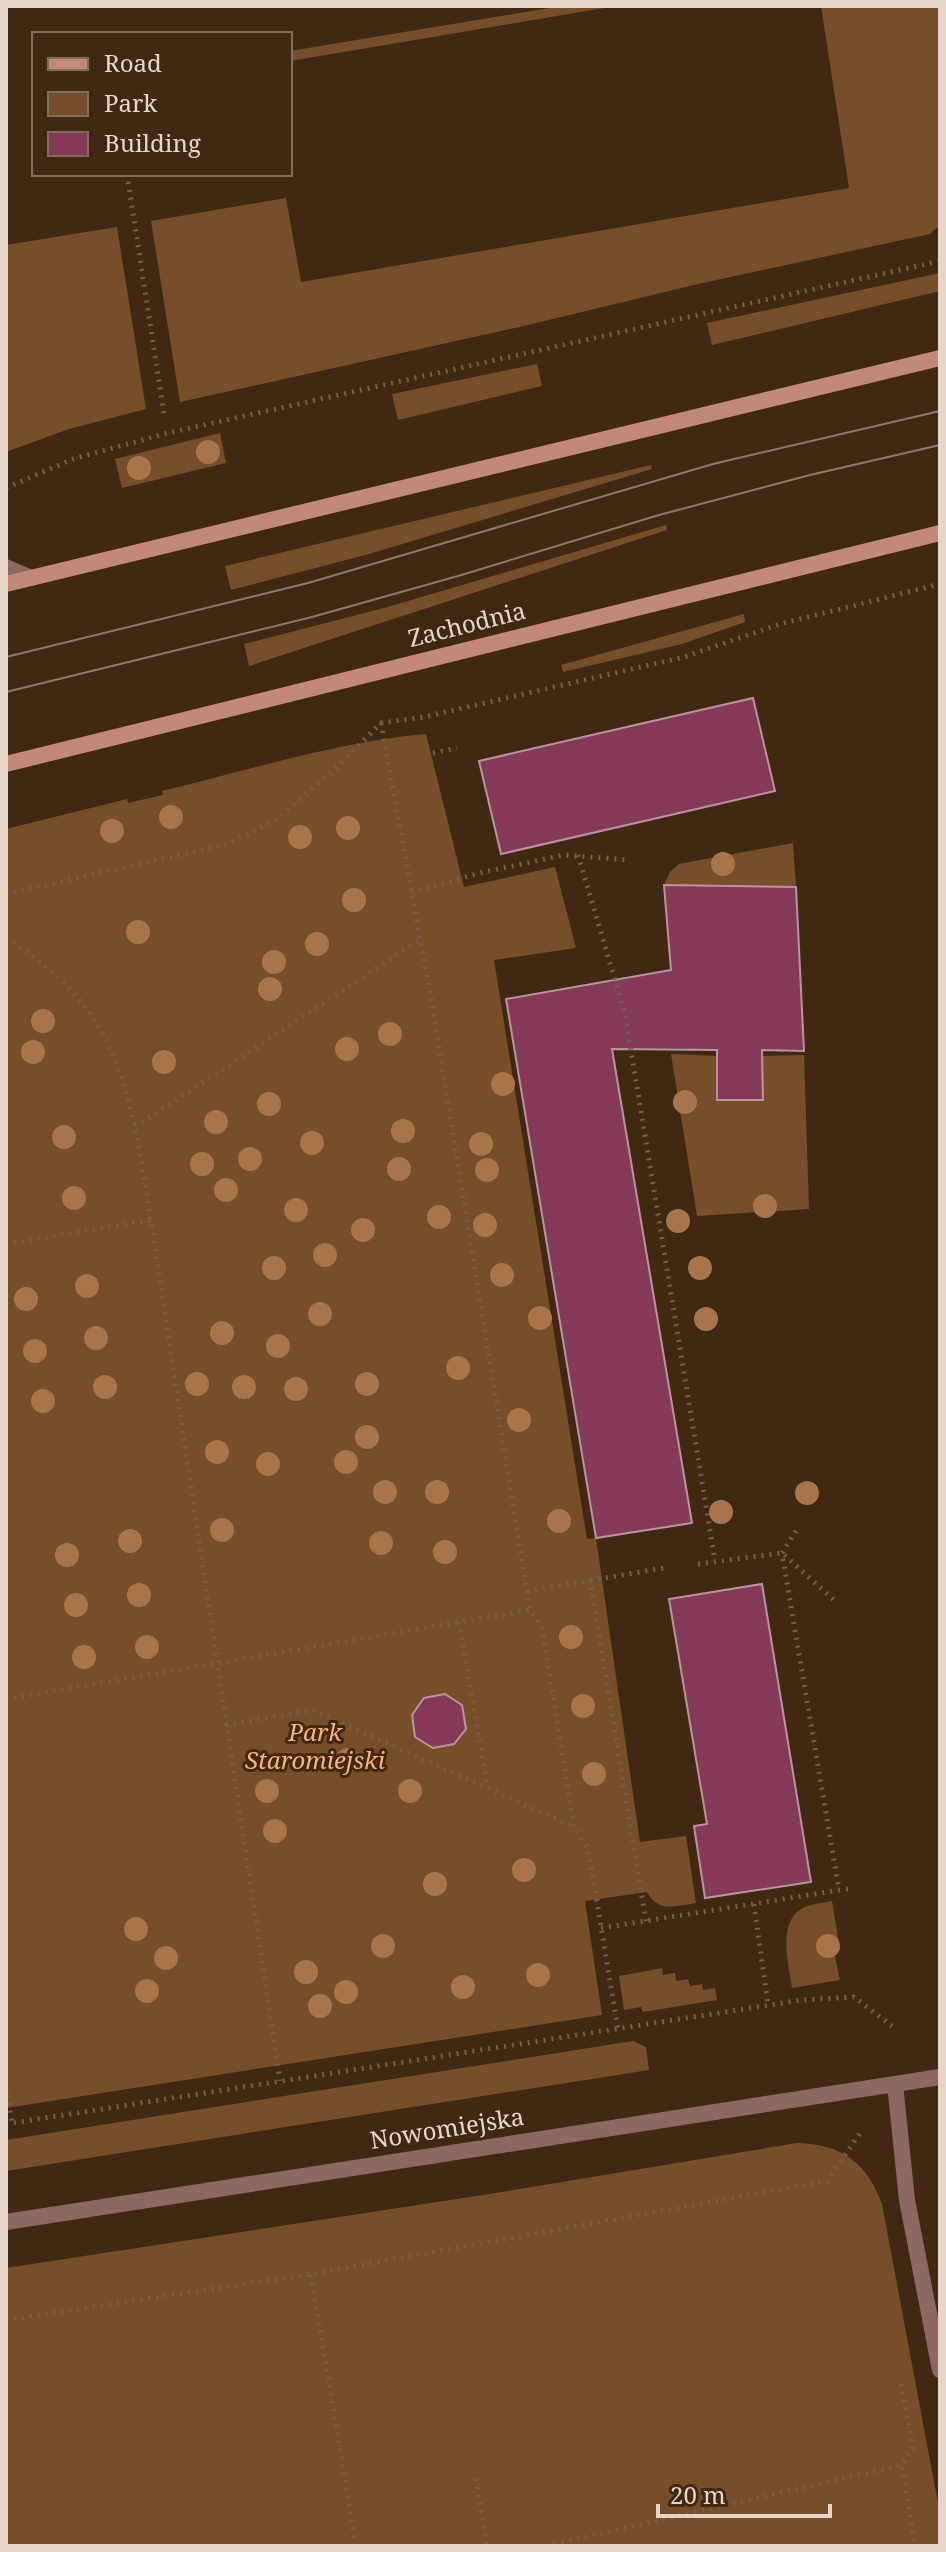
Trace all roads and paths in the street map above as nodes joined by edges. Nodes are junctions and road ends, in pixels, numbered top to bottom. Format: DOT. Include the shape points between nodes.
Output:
graph roads {
  1 [pos="127,176"];
  2 [pos="940,261"];
  3 [pos="940,358"];
  4 [pos="164,414"];
  5 [pos="6,488"];
  6 [pos="940,533"];
  7 [pos="6,567"];
  8 [pos="31,578"];
  9 [pos="6,584"];
  10 [pos="940,584"];
  11 [pos="381,723"];
  12 [pos="457,748"];
  13 [pos="433,753"];
  14 [pos="6,764"];
  15 [pos="578,855"];
  16 [pos="630,860"];
  17 [pos="411,892"];
  18 [pos="6,894"];
  19 [pos="6,938"];
  20 [pos="421,939"];
  21 [pos="135,1127"];
  22 [pos="151,1220"];
  23 [pos="6,1244"];
  24 [pos="796,1531"];
  25 [pos="782,1553"];
  26 [pos="715,1561"];
  27 [pos="698,1564"];
  28 [pos="664,1568"];
  29 [pos="590,1580"];
  30 [pos="527,1591"];
  31 [pos="835,1601"];
  32 [pos="530,1610"];
  33 [pos="459,1622"];
  34 [pos="217,1663"];
  35 [pos="6,1699"];
  36 [pos="226,1725"];
  37 [pos="488,1788"];
  38 [pos="574,1827"];
  39 [pos="853,1888"];
  40 [pos="839,1890"];
  41 [pos="754,1904"];
  42 [pos="646,1921"];
  43 [pos="601,1928"];
  44 [pos="768,2005"];
  45 [pos="892,2026"];
  46 [pos="618,2029"];
  47 [pos="940,2077"];
  48 [pos="280,2081"];
  49 [pos="895,2084"];
  50 [pos="6,2087"];
  51 [pos="9,2123"];
  52 [pos="6,2222"];
  53 [pos="311,2274"];
  54 [pos="6,2320"];
  55 [pos="940,2370"];
  56 [pos="899,2372"];
  57 [pos="902,2465"];
  58 [pos="476,2479"];
  59 [pos="356,2546"];
  60 [pos="487,2546"];
  61 [pos="546,2546"];
  62 [pos="915,2546"];
  1 -- 4 [label="path"];
  2 -- 5 [label="path" via="168,433 73,459"];
  3 -- 8 [label="main road"];
  6 -- 14 [label="main road, Zachodnia"];
  7 -- 8 [label="street"];
  8 -- 9 [label="main road"];
  10 -- 11 [label="path" via="780,624 684,657"];
  11 -- 17 [label="path"];
  11 -- 18 [label="path" via="279,818 228,844"];
  12 -- 13 [label="path"];
  15 -- 16 [label="path"];
  15 -- 17 [label="path"];
  15 -- 26 [label="path" via="625,1014"];
  17 -- 20 [label="path"];
  19 -- 21 [label="path" via="54,973 100,1027 116,1057"];
  20 -- 21 [label="path"];
  20 -- 30 [label="path"];
  21 -- 22 [label="path"];
  22 -- 23 [label="path"];
  22 -- 34 [label="path"];
  24 -- 25 [label="path"];
  25 -- 26 [label="path"];
  25 -- 31 [label="path"];
  25 -- 40 [label="path"];
  26 -- 27 [label="path"];
  28 -- 29 [label="path"];
  29 -- 30 [label="path"];
  29 -- 42 [label="path"];
  30 -- 32 [label="path"];
  32 -- 33 [label="path"];
  32 -- 38 [label="path" via="542,1627"];
  33 -- 34 [label="path"];
  33 -- 37 [label="path"];
  34 -- 35 [label="path"];
  34 -- 36 [label="path"];
  36 -- 37 [label="path" via="313,1710"];
  36 -- 48 [label="path"];
  37 -- 38 [label="path"];
  38 -- 43 [label="path" via="588,1848"];
  39 -- 40 [label="path"];
  40 -- 41 [label="path"];
  41 -- 42 [label="path"];
  41 -- 44 [label="path"];
  42 -- 43 [label="path"];
  43 -- 46 [label="path"];
  44 -- 45 [label="path" via="854,1997"];
  44 -- 46 [label="path"];
  46 -- 48 [label="path"];
  47 -- 49 [label="street, Nowomiejska"];
  48 -- 51 [label="path"];
  49 -- 52 [label="street, Nowomiejska"];
  49 -- 53 [label="path" via="827,2181"];
  49 -- 55 [label="street" via="907,2200"];
  50 -- 51 [label="path"];
  53 -- 54 [label="path"];
  53 -- 59 [label="path"];
  56 -- 57 [label="path" via="913,2448"];
  57 -- 61 [label="path"];
  57 -- 62 [label="path"];
  58 -- 60 [label="path"];
}
